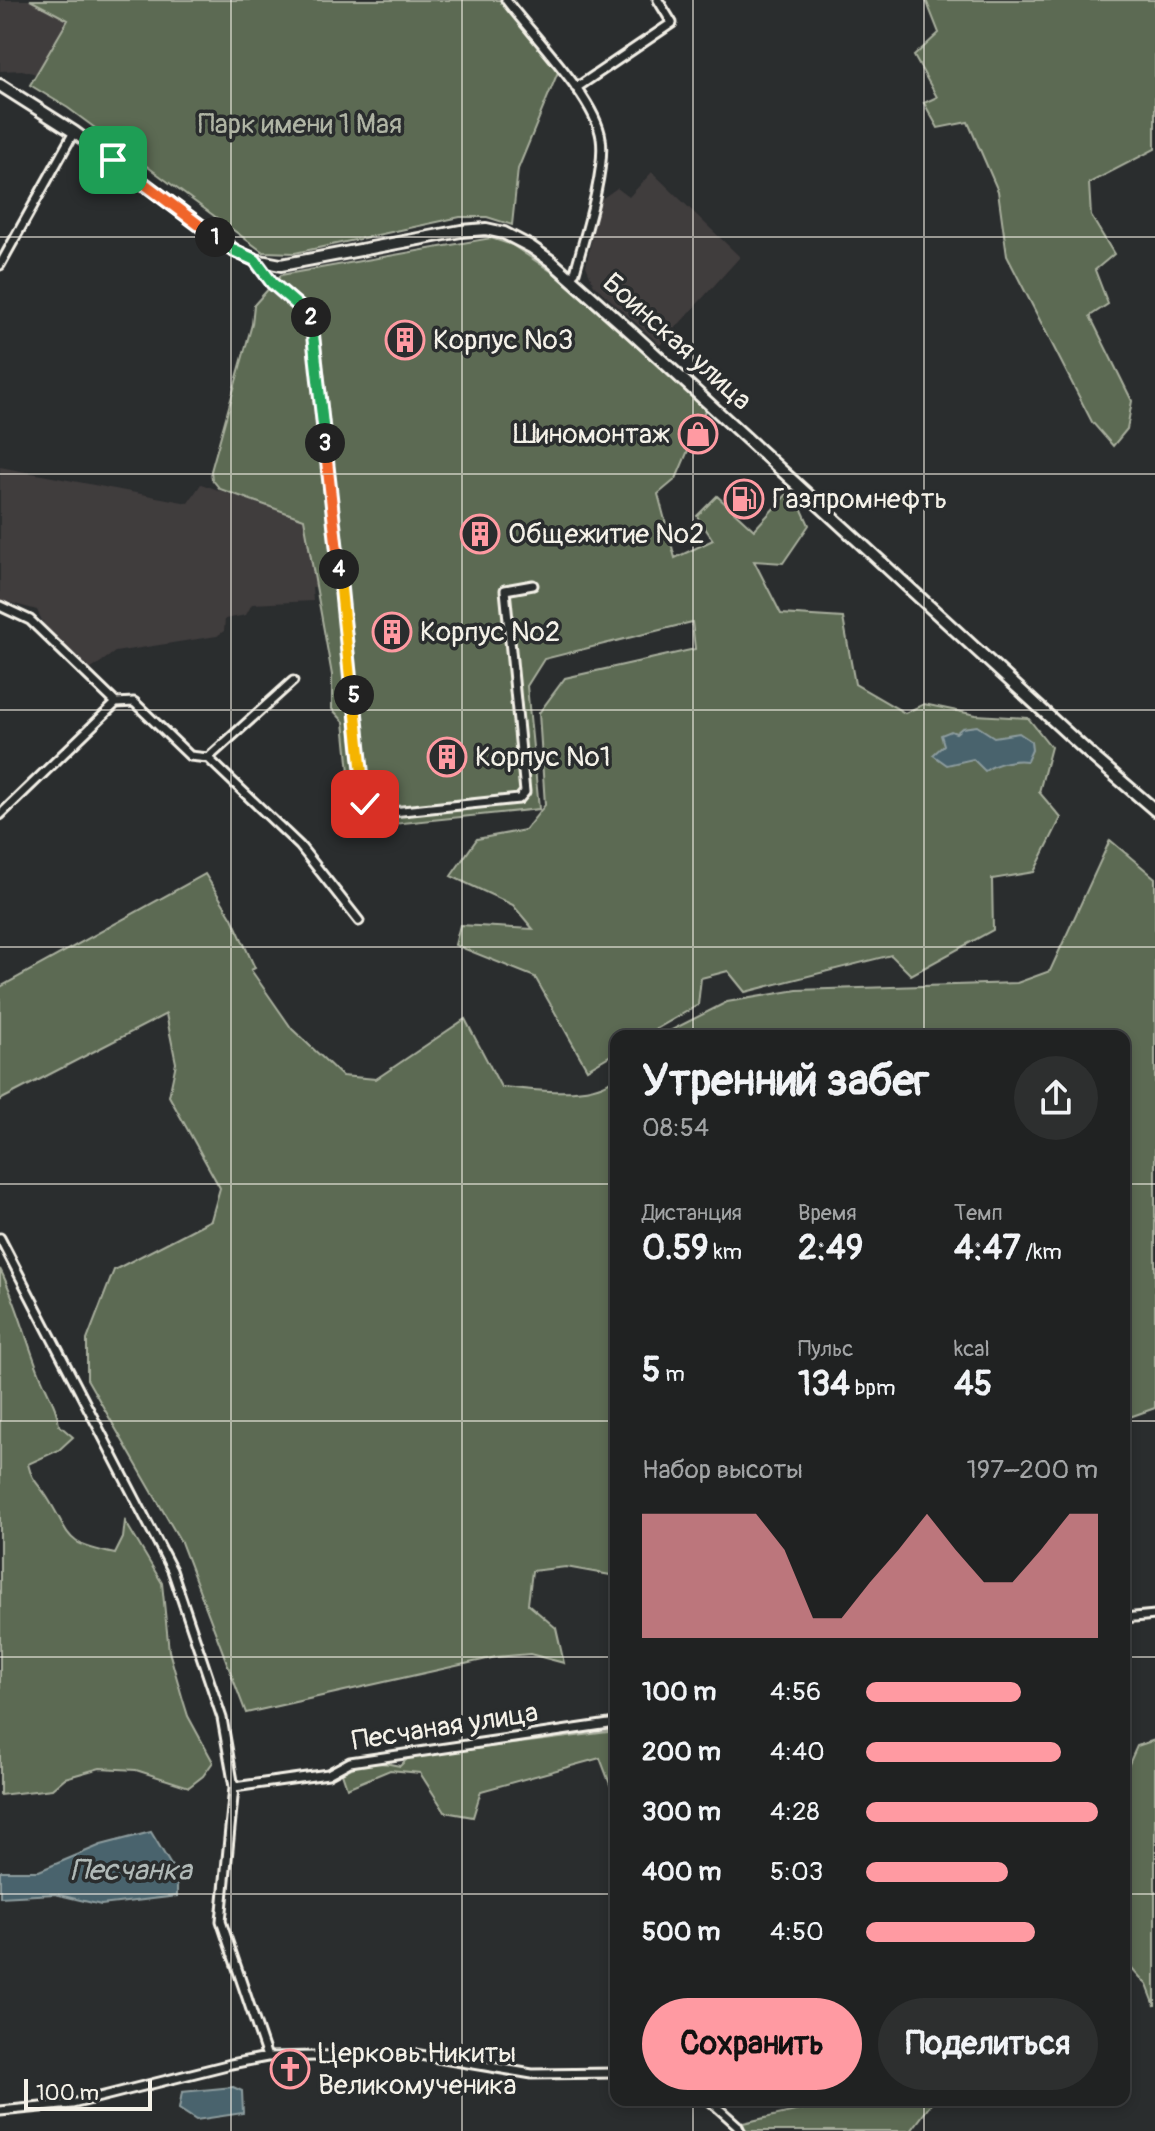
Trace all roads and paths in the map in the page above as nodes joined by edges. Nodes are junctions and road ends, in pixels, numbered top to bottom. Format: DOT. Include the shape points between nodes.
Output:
graph roads {
  1 [pos="506,0"];
  2 [pos="658,0"];
  3 [pos="0,85"];
  4 [pos="576,88"];
  5 [pos="74,132"];
  6 [pos="255,260"];
  7 [pos="0,265"];
  8 [pos="570,277"];
  9 [pos="533,585"];
  10 [pos="0,606"];
  11 [pos="293,681"];
  12 [pos="116,703"];
  13 [pos="208,758"];
  14 [pos="1155,810"];
  15 [pos="0,815"];
  16 [pos="359,921"];
  17 [pos="0,1238"];
  18 [pos="1155,1615"];
  19 [pos="1130,1617"];
  20 [pos="610,1724"];
  21 [pos="234,1787"];
  22 [pos="267,2057"];
  23 [pos="610,2073"];
  24 [pos="716,2106"];
  25 [pos="0,2111"];
  26 [pos="740,2131"];
  1 -- 4 [label="street"];
  2 -- 4 [label="street" via="672,23"];
  3 -- 5 [label="street"];
  4 -- 8 [label="street" via="599,127 602,151"];
  5 -- 6 [label="street" via="235,251"];
  5 -- 7 [label="street"];
  6 -- 8 [label="street, Боинская улица" via="298,263 486,229 531,247"];
  6 -- 9 [label="street" via="272,283 311,315 368,811 519,799 525,792 505,590"];
  8 -- 14 [label="street, Боинская улица"];
  10 -- 12 [label="street" via="30,620"];
  11 -- 13 [label="street"];
  12 -- 13 [label="street" via="134,702 190,756"];
  12 -- 15 [label="street"];
  13 -- 16 [label="street" via="300,846"];
  17 -- 21 [label="street" via="172,1570 222,1718"];
  18 -- 19 [label="street"];
  20 -- 21 [label="street, Песчаная улица" via="350,1762 328,1774"];
  21 -- 22 [label="street" via="221,1921"];
  22 -- 23 [label="street" via="414,2054 532,2074"];
  22 -- 25 [label="street" via="72,2104"];
  24 -- 26 [label="street"];
}
